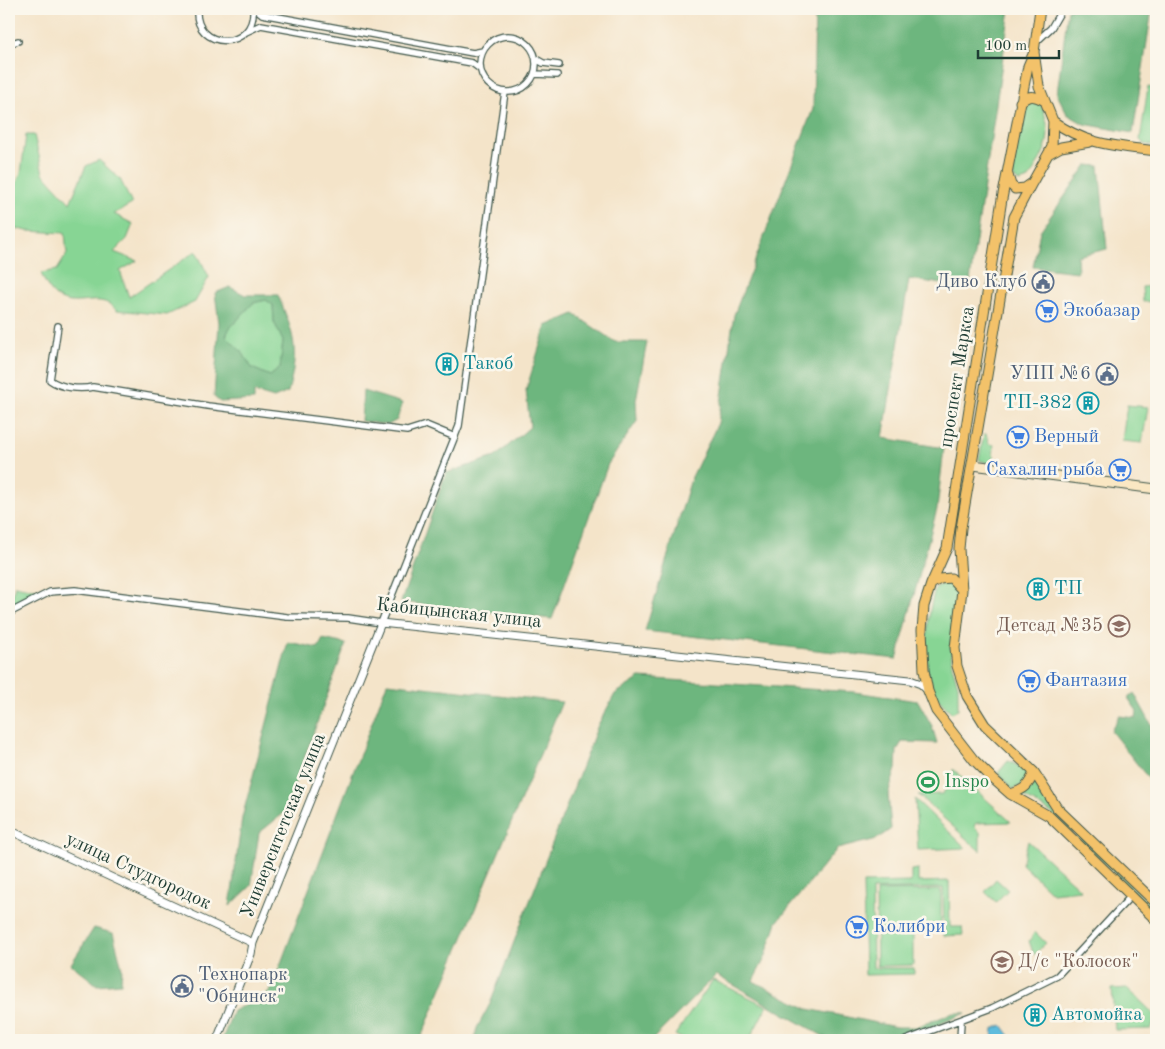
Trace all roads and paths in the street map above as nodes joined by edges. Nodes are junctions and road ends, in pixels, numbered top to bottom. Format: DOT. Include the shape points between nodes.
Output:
graph roads {
  1 [pos="197,9"];
  2 [pos="254,9"];
  3 [pos="1040,9"];
  4 [pos="1062,9"];
  5 [pos="246,32"];
  6 [pos="18,41"];
  7 [pos="9,44"];
  8 [pos="1034,47"];
  9 [pos="483,51"];
  10 [pos="536,59"];
  11 [pos="559,65"];
  12 [pos="480,69"];
  13 [pos="534,74"];
  14 [pos="557,75"];
  15 [pos="505,92"];
  16 [pos="1043,100"];
  17 [pos="1020,102"];
  18 [pos="1053,120"];
  19 [pos="1093,142"];
  20 [pos="1156,151"];
  21 [pos="1050,153"];
  22 [pos="1007,173"];
  23 [pos="1032,183"];
  24 [pos="58,326"];
  25 [pos="455,437"];
  26 [pos="961,463"];
  27 [pos="973,465"];
  28 [pos="1156,489"];
  29 [pos="931,584"];
  30 [pos="962,590"];
  31 [pos="9,613"];
  32 [pos="381,623"];
  33 [pos="924,670"];
  34 [pos="910,680"];
  35 [pos="928,691"];
  36 [pos="1034,772"];
  37 [pos="1010,794"];
  38 [pos="9,830"];
  39 [pos="1131,896"];
  40 [pos="1156,903"];
  41 [pos="1155,916"];
  42 [pos="253,943"];
  43 [pos="960,1021"];
  44 [pos="217,1040"];
  45 [pos="906,1040"];
  46 [pos="960,1040"];
  1 -- 5 [label="street" via="201,27 212,38 232,40"];
  2 -- 5 [label="street"];
  2 -- 9 [label="street" via="262,14 473,53"];
  3 -- 8 [label="main road"];
  4 -- 8 [label="street"];
  5 -- 12 [label="street" via="260,25 472,63"];
  6 -- 7 [label="street"];
  8 -- 16 [label="main road" via="1036,76"];
  8 -- 17 [label="main road, проспект Маркса"];
  9 -- 10 [label="street" via="494,39 510,35 529,44"];
  9 -- 12 [label="street"];
  10 -- 11 [label="street"];
  10 -- 13 [label="street"];
  12 -- 15 [label="street" via="491,86"];
  13 -- 14 [label="street"];
  13 -- 15 [label="street" via="525,86"];
  15 -- 25 [label="street" via="468,368"];
  16 -- 17 [label="main road" via="1029,96"];
  16 -- 18 [label="main road"];
  17 -- 22 [label="main road, проспект Маркса"];
  18 -- 19 [label="main road" via="1068,132"];
  18 -- 21 [label="main road"];
  19 -- 20 [label="main road"];
  19 -- 21 [label="main road" via="1061,147"];
  21 -- 23 [label="main road, проспект Маркса"];
  22 -- 23 [label="main road" via="1015,188 1025,188"];
  22 -- 26 [label="main road, проспект Маркса"];
  23 -- 27 [label="main road, проспект Маркса" via="1014,217"];
  24 -- 25 [label="street" via="50,380 56,384 407,431 426,425"];
  25 -- 32 [label="street"];
  26 -- 27 [label="main road"];
  26 -- 29 [label="main road, проспект Маркса" via="947,548"];
  27 -- 28 [label="main road"];
  27 -- 30 [label="main road, проспект Маркса" via="959,549"];
  29 -- 30 [label="main road" via="952,578"];
  29 -- 33 [label="main road, проспект Маркса" via="924,606"];
  30 -- 36 [label="main road, проспект Маркса" via="955,648 967,696 985,724"];
  31 -- 32 [label="street, Кабицынская улица" via="50,592 68,590 287,617 348,618"];
  32 -- 34 [label="street, Кабицынская улица"];
  32 -- 42 [label="street, Университетская улица"];
  33 -- 34 [label="street"];
  33 -- 35 [label="main road, проспект Маркса"];
  34 -- 35 [label="street"];
  35 -- 37 [label="main road, проспект Маркса" via="936,711 950,731 974,760"];
  36 -- 37 [label="main road" via="1030,784 1023,791"];
  36 -- 40 [label="main road, проспект Маркса" via="1064,815"];
  37 -- 39 [label="main road, проспект Маркса" via="1049,816"];
  38 -- 42 [label="street, улица Студгородок"];
  39 -- 41 [label="main road, проспект Маркса"];
  39 -- 43 [label="street" via="1057,976"];
  42 -- 44 [label="street, Университетская улица"];
  43 -- 45 [label="street"];
  43 -- 46 [label="street"];
}
